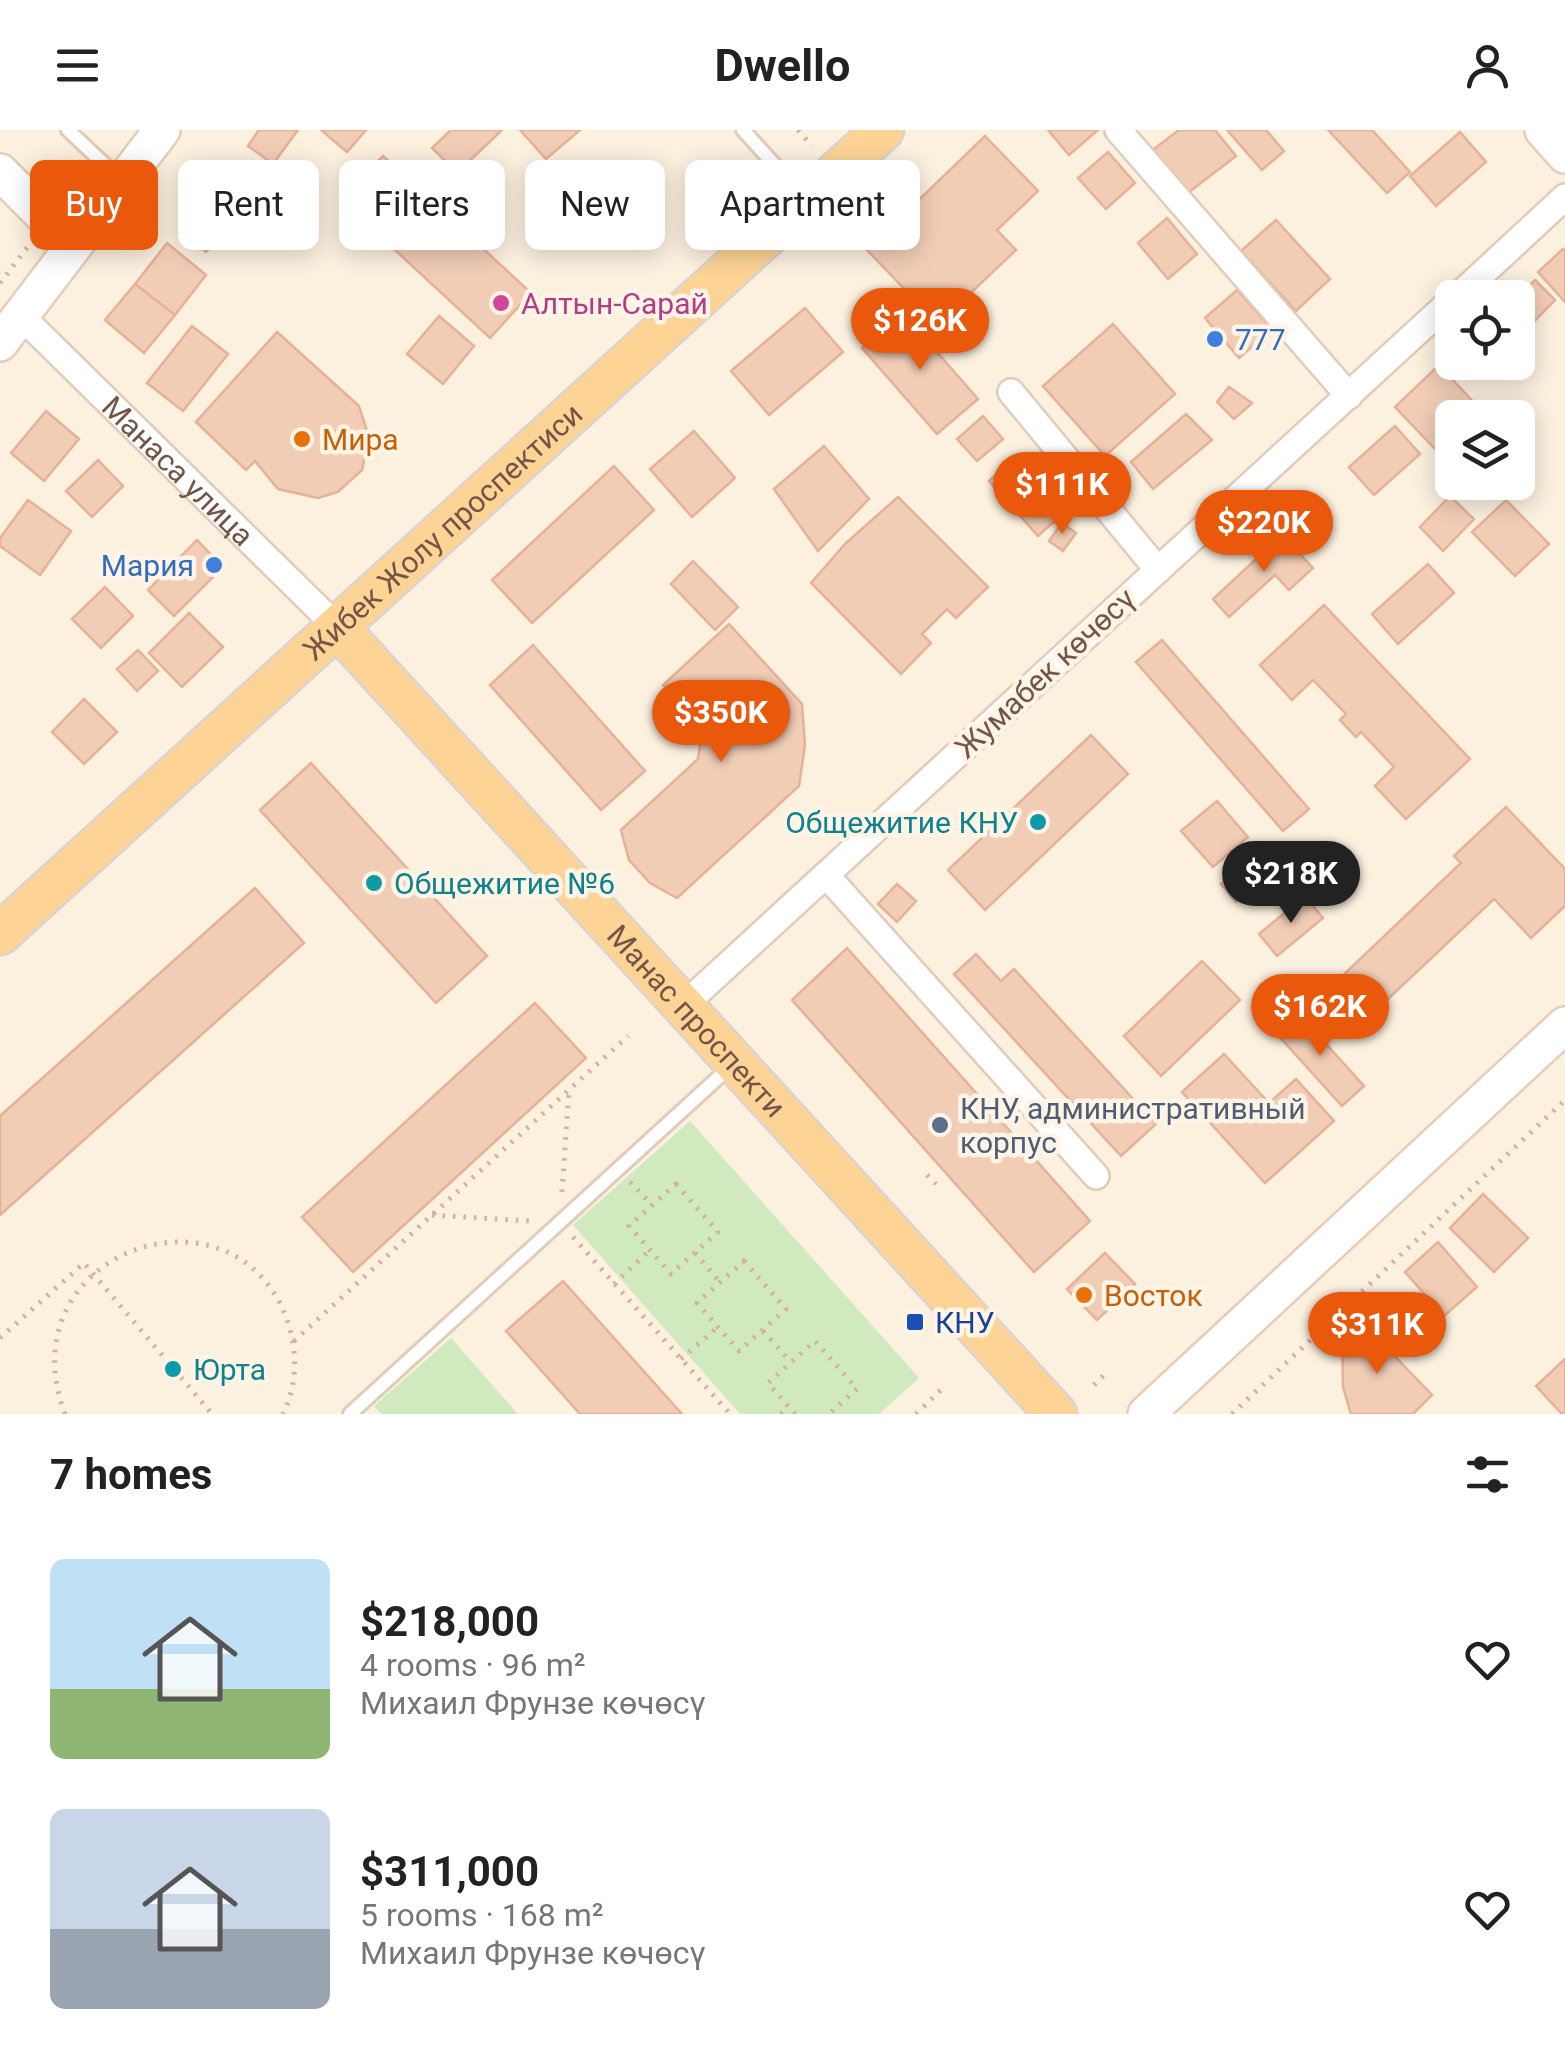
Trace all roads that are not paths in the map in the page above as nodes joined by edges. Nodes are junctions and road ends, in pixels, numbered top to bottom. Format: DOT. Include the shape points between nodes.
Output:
graph roads {
  1 [pos="68,130"];
  2 [pos="162,130"];
  3 [pos="743,130"];
  4 [pos="884,130"];
  5 [pos="1118,130"];
  6 [pos="1544,130"];
  7 [pos="1565,155"];
  8 [pos="100,160"];
  9 [pos="138,160"];
  10 [pos="770,160"];
  11 [pos="851,160"];
  12 [pos="0,172"];
  13 [pos="1565,197"];
  14 [pos="30,202"];
  15 [pos="69,250"];
  16 [pos="751,250"];
  17 [pos="1475,280"];
  18 [pos="1435,316"];
  19 [pos="10,329"];
  20 [pos="1011,392"];
  21 [pos="1348,396"];
  22 [pos="1158,570"];
  23 [pos="338,628"];
  24 [pos="826,875"];
  25 [pos="0,934"];
  26 [pos="683,1006"];
  27 [pos="1565,1025"];
  28 [pos="735,1062"];
  29 [pos="1096,1176"];
  30 [pos="350,1414"];
  31 [pos="1056,1414"];
  32 [pos="1146,1414"];
  1 -- 8 [label="lane"];
  2 -- 9 [label="main road"];
  3 -- 10 [label="lane"];
  4 -- 11 [label="main road, Жибек Жолу проспектиси"];
  5 -- 21 [label="street"];
  6 -- 7 [label="main road"];
  12 -- 14 [label="main road"];
  13 -- 17 [label="street, Жумабек көчөсү"];
  15 -- 19 [label="main road"];
  16 -- 23 [label="main road, Жибек Жолу проспектиси"];
  18 -- 21 [label="street, Жумабек көчөсү"];
  19 -- 23 [label="street, Манаса улица"];
  20 -- 22 [label="street"];
  21 -- 22 [label="street, Жумабек көчөсү"];
  22 -- 24 [label="street, Жумабек көчөсү"];
  23 -- 25 [label="main road, Жибек Жолу проспектиси"];
  23 -- 26 [label="main road, Манас проспекти"];
  24 -- 26 [label="street, Жумабек көчөсү"];
  24 -- 29 [label="street"];
  26 -- 28 [label="main road, Манас проспекти"];
  27 -- 32 [label="main road"];
  28 -- 30 [label="lane"];
  28 -- 31 [label="main road, Манас проспекти"];
}
